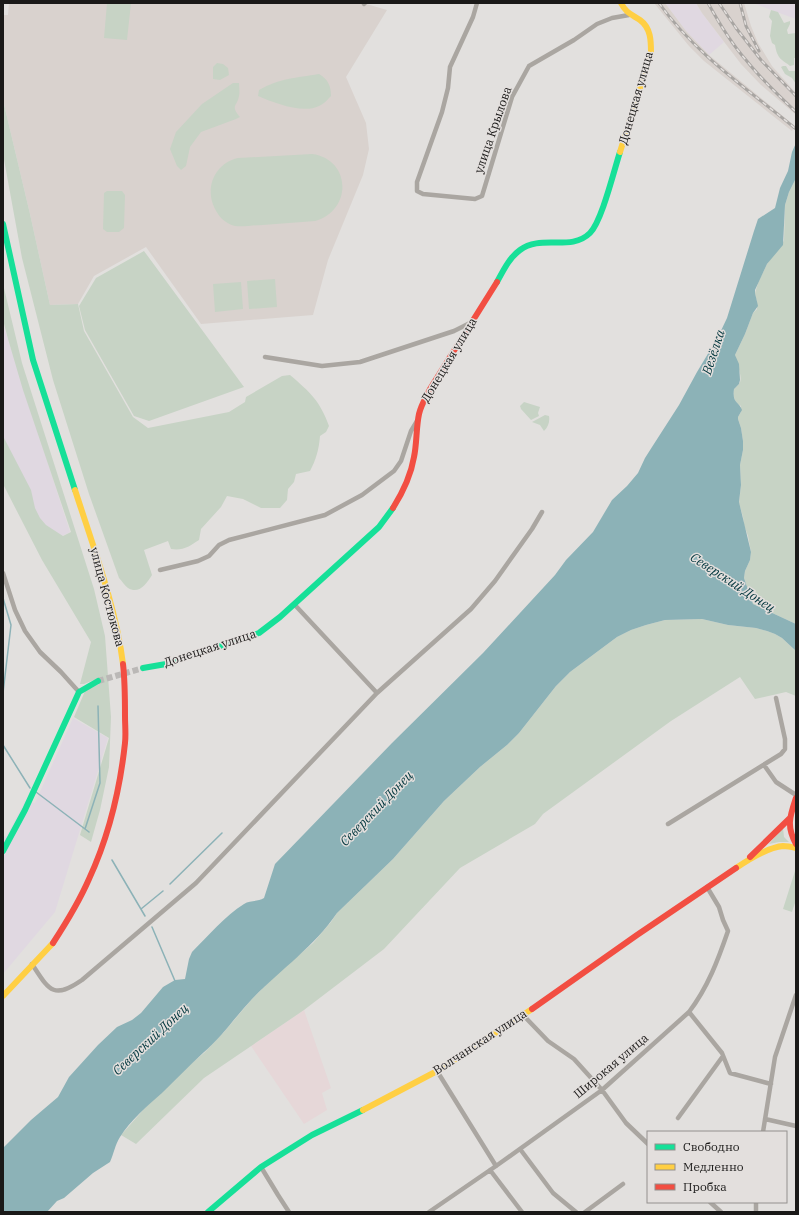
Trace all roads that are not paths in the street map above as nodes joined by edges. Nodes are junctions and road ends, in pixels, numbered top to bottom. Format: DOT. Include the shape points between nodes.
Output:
graph roads {
  1 [pos="477,3"];
  2 [pos="621,3"];
  3 [pos="629,15"];
  4 [pos="3,224"];
  5 [pos="472,322"];
  6 [pos="265,357"];
  7 [pos="418,420"];
  8 [pos="542,512"];
  9 [pos="160,570"];
  10 [pos="3,573"];
  11 [pos="294,604"];
  12 [pos="142,668"];
  13 [pos="98,680"];
  14 [pos="79,692"];
  15 [pos="376,693"];
  16 [pos="776,698"];
  17 [pos="764,766"];
  18 [pos="796,795"];
  19 [pos="796,798"];
  20 [pos="796,808"];
  21 [pos="790,816"];
  22 [pos="668,824"];
  23 [pos="796,844"];
  24 [pos="796,848"];
  25 [pos="3,851"];
  26 [pos="746,861"];
  27 [pos="707,887"];
  28 [pos="32,964"];
  29 [pos="796,994"];
  30 [pos="3,996"];
  31 [pos="689,1012"];
  32 [pos="523,1015"];
  33 [pos="723,1056"];
  34 [pos="437,1070"];
  35 [pos="771,1084"];
  36 [pos="602,1090"];
  37 [pos="678,1118"];
  38 [pos="765,1120"];
  39 [pos="796,1126"];
  40 [pos="763,1131"];
  41 [pos="647,1143"];
  42 [pos="520,1149"];
  43 [pos="496,1166"];
  44 [pos="261,1167"];
  45 [pos="490,1170"];
  46 [pos="623,1184"];
  47 [pos="711,1203"];
  48 [pos="208,1212"];
  49 [pos="289,1212"];
  50 [pos="429,1212"];
  51 [pos="522,1212"];
  52 [pos="576,1212"];
  53 [pos="585,1212"];
  54 [pos="720,1212"];
  1 -- 3 [label="street, улица Крылова" via="450,68 442,112 417,182 417,191 423,194 475,199 482,196 512,97 529,66 597,24"];
  2 -- 3 [label="main road"];
  3 -- 5 [label="main road, Донецкая улица" via="642,22 649,31 651,53 600,214 591,232 571,242 541,243 521,249"];
  4 -- 28 [label="main road, улица Костюкова" via="33,360 114,614 125,680 124,749 105,836 89,880 70,918 52,944"];
  5 -- 6 [label="street" via="448,333 360,362 322,366"];
  5 -- 7 [label="main road, Донецкая улица" via="422,405"];
  7 -- 9 [label="street" via="411,431 402,461 394,471 362,495 325,515 229,540 219,545 209,556 198,561"];
  7 -- 11 [label="main road, Донецкая улица" via="413,462 388,517"];
  8 -- 15 [label="street" via="495,581 471,609"];
  10 -- 14 [label="street" via="25,631 40,652"];
  11 -- 12 [label="main road, Донецкая улица" via="259,633 166,664"];
  11 -- 15 [label="street"];
  13 -- 14 [label="main road"];
  14 -- 25 [label="main road" via="25,810"];
  15 -- 28 [label="street" via="196,883 82,980 70,988 51,990"];
  16 -- 17 [label="street" via="785,748"];
  17 -- 18 [label="street" via="776,782"];
  17 -- 22 [label="street"];
  19 -- 21 [label="main road"];
  20 -- 21 [label="main road"];
  21 -- 23 [label="main road" via="790,834"];
  21 -- 26 [label="main road"];
  24 -- 26 [label="main road" via="773,848"];
  26 -- 27 [label="main road, Волчанская улица"];
  27 -- 31 [label="street, Широкая улица" via="719,907 728,931 714,971 699,1000"];
  27 -- 32 [label="main road, Волчанская улица"];
  28 -- 30 [label="main road, улица Костюкова"];
  29 -- 35 [label="street" via="775,1057"];
  31 -- 33 [label="street"];
  31 -- 36 [label="street, Широкая улица"];
  32 -- 34 [label="main road, Волчанская улица"];
  32 -- 36 [label="street" via="548,1041 574,1059"];
  33 -- 35 [label="street" via="730,1073"];
  33 -- 37 [label="street"];
  34 -- 43 [label="street"];
  34 -- 44 [label="main road, Волчанская улица" via="312,1135"];
  35 -- 38 [label="street"];
  36 -- 41 [label="street" via="626,1123"];
  36 -- 42 [label="street, Широкая улица"];
  38 -- 39 [label="street"];
  38 -- 40 [label="street"];
  42 -- 43 [label="street, Широкая улица"];
  42 -- 52 [label="street" via="553,1193"];
  43 -- 45 [label="street, Широкая улица"];
  44 -- 48 [label="main road, Волчанская улица"];
  44 -- 49 [label="street"];
  45 -- 50 [label="street, Широкая улица"];
  45 -- 51 [label="street"];
  46 -- 53 [label="street"];
  47 -- 54 [label="street"];
}
